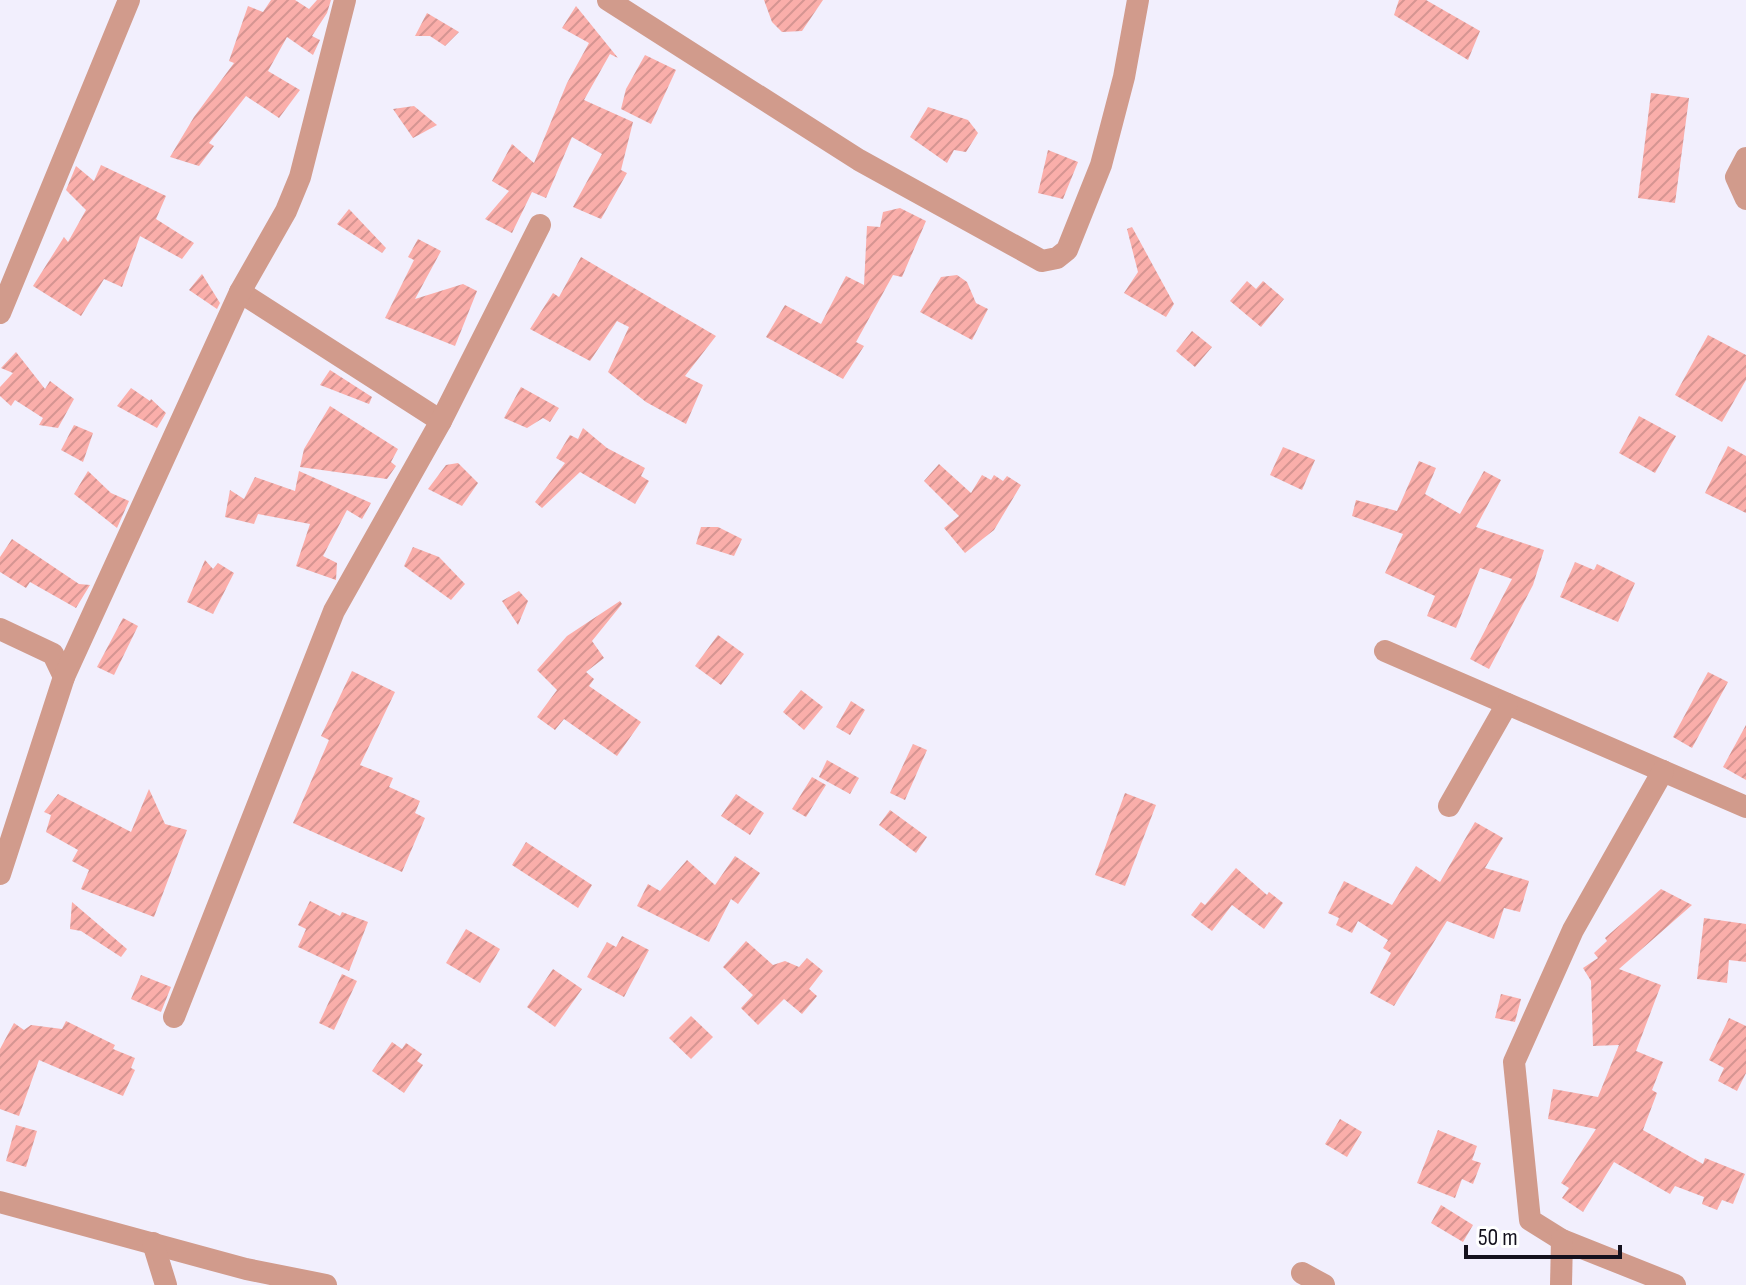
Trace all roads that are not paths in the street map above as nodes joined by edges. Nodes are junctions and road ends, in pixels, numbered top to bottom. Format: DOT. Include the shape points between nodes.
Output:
graph roads {
  1 [pos="129,0"];
  2 [pos="345,0"];
  3 [pos="610,0"];
  4 [pos="1138,0"];
  5 [pos="1746,158"];
  6 [pos="1746,199"];
  7 [pos="540,225"];
  8 [pos="240,292"];
  9 [pos="0,313"];
  10 [pos="441,421"];
  11 [pos="0,629"];
  12 [pos="1385,651"];
  13 [pos="64,677"];
  14 [pos="1507,704"];
  15 [pos="1663,771"];
  16 [pos="1449,806"];
  17 [pos="1746,807"];
  18 [pos="0,874"];
  19 [pos="174,1017"];
  20 [pos="0,1202"];
  21 [pos="1562,1240"];
  22 [pos="153,1243"];
  23 [pos="1302,1273"];
  24 [pos="166,1285"];
  25 [pos="326,1285"];
  26 [pos="1324,1285"];
  27 [pos="1561,1285"];
  28 [pos="1675,1285"];
  1 -- 9 [label="street"];
  2 -- 8 [label="street" via="300,177"];
  3 -- 4 [label="street" via="859,160 1042,261 1067,250 1101,165"];
  5 -- 6 [label="street" via="1736,177"];
  7 -- 10 [label="street"];
  8 -- 10 [label="street"];
  8 -- 13 [label="street"];
  10 -- 19 [label="street" via="334,611"];
  11 -- 13 [label="street" via="53,654"];
  12 -- 14 [label="street"];
  13 -- 18 [label="street"];
  14 -- 15 [label="street"];
  14 -- 16 [label="street"];
  15 -- 17 [label="street"];
  15 -- 21 [label="street" via="1573,930 1514,1062 1530,1220"];
  20 -- 22 [label="street"];
  21 -- 27 [label="street"];
  21 -- 28 [label="street"];
  22 -- 24 [label="street"];
  22 -- 25 [label="street"];
  23 -- 26 [label="street"];
}
